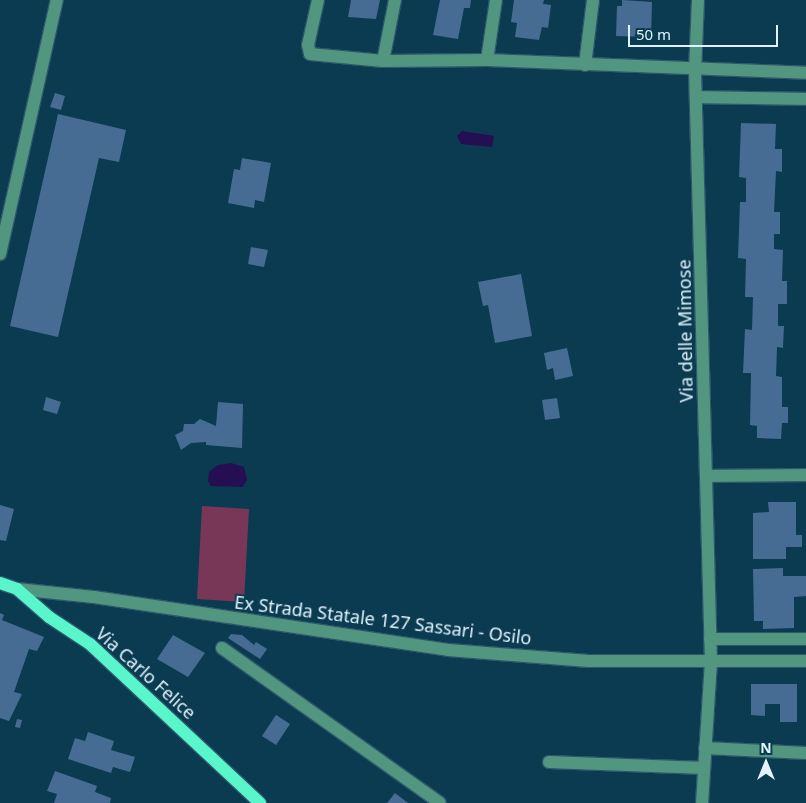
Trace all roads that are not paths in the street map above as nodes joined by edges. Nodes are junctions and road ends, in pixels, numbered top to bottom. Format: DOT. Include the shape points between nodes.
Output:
graph roads {
  1 [pos="58,0"];
  2 [pos="318,0"];
  3 [pos="395,0"];
  4 [pos="496,0"];
  5 [pos="593,0"];
  6 [pos="698,0"];
  7 [pos="487,60"];
  8 [pos="383,61"];
  9 [pos="586,65"];
  10 [pos="695,71"];
  11 [pos="806,73"];
  12 [pos="696,97"];
  13 [pos="806,99"];
  14 [pos="0,254"];
  15 [pos="806,475"];
  16 [pos="706,476"];
  17 [pos="0,583"];
  18 [pos="17,590"];
  19 [pos="710,639"];
  20 [pos="806,639"];
  21 [pos="222,648"];
  22 [pos="710,661"];
  23 [pos="806,662"];
  24 [pos="706,748"];
  25 [pos="806,753"];
  26 [pos="549,762"];
  27 [pos="704,768"];
  28 [pos="260,803"];
  29 [pos="440,803"];
  30 [pos="702,803"];
  1 -- 14 [label="street"];
  2 -- 8 [label="street" via="308,45 310,54"];
  3 -- 8 [label="street"];
  4 -- 7 [label="street"];
  5 -- 9 [label="street"];
  6 -- 10 [label="street, Via delle Mimose"];
  7 -- 8 [label="street"];
  7 -- 9 [label="street"];
  9 -- 10 [label="street"];
  10 -- 11 [label="street"];
  10 -- 12 [label="street, Via delle Mimose"];
  12 -- 13 [label="street"];
  12 -- 16 [label="street, Via delle Mimose"];
  15 -- 16 [label="street"];
  16 -- 19 [label="street, Via delle Mimose"];
  17 -- 18 [label="main road, Via Carlo Felice"];
  18 -- 22 [label="street, Ex Strada Statale 127 Sassari - Osilo" via="94,597 250,623 448,650 589,661"];
  18 -- 28 [label="main road, Via Carlo Felice" via="49,617 90,644"];
  19 -- 20 [label="street"];
  19 -- 22 [label="street, Via delle Mimose"];
  21 -- 29 [label="street"];
  22 -- 23 [label="street, Ex Strada Statale 127 Sassari - Osilo"];
  22 -- 24 [label="street, Via delle Mimose"];
  24 -- 25 [label="street"];
  24 -- 27 [label="street, Via delle Mimose"];
  26 -- 27 [label="street"];
  27 -- 30 [label="street, Via delle Mimose"];
}
